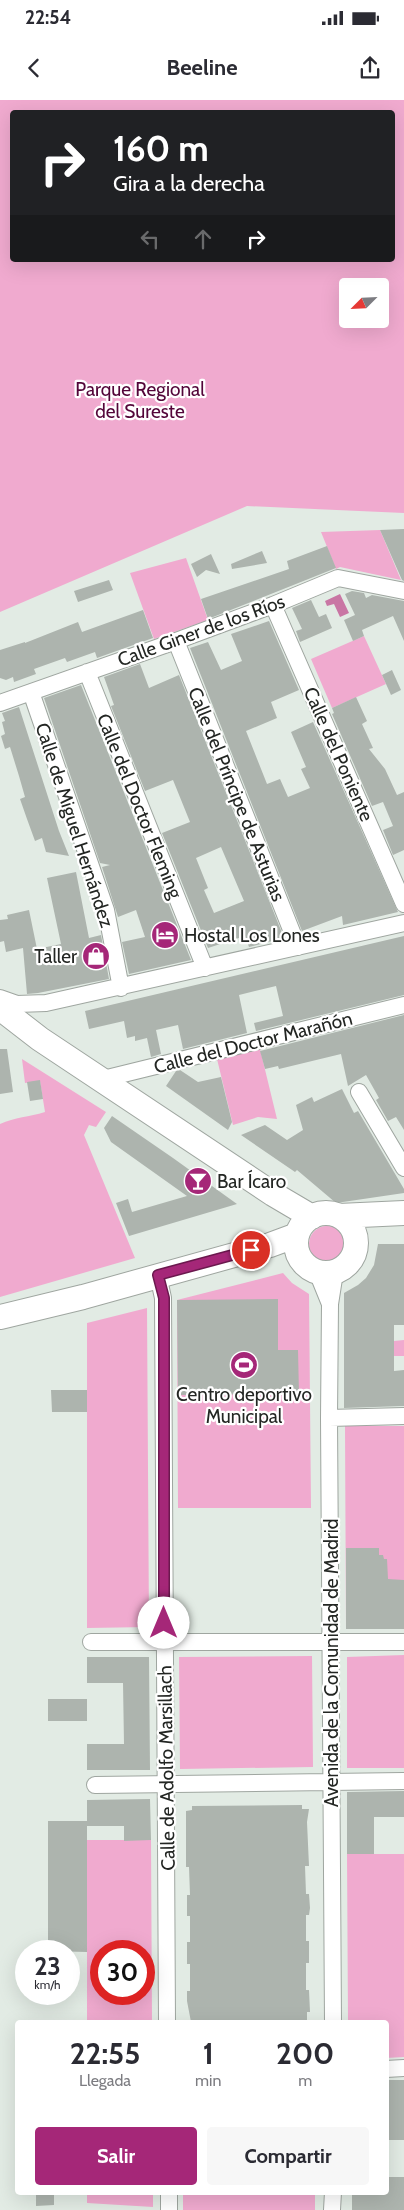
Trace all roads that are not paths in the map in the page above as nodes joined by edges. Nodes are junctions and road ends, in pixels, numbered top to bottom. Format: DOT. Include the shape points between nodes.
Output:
graph roads {
  1 [pos="404,591"];
  2 [pos="273,605"];
  3 [pos="176,641"];
  4 [pos="87,672"];
  5 [pos="31,692"];
  6 [pos="0,703"];
  7 [pos="404,904"];
  8 [pos="404,923"];
  9 [pos="298,947"];
  10 [pos="205,968"];
  11 [pos="121,988"];
  12 [pos="0,998"];
  13 [pos="46,1003"];
  14 [pos="404,1005"];
  15 [pos="0,1008"];
  16 [pos="0,1030"];
  17 [pos="40,1039"];
  18 [pos="103,1078"];
  19 [pos="359,1092"];
  20 [pos="404,1168"];
  21 [pos="402,1213"];
  22 [pos="339,1216"];
  23 [pos="302,1233"];
  24 [pos="356,1243"];
  25 [pos="326,1272"];
  26 [pos="158,1275"];
  27 [pos="0,1317"];
  28 [pos="404,1416"];
  29 [pos="329,1418"];
  30 [pos="165,1641"];
  31 [pos="91,1642"];
  32 [pos="331,1642"];
  33 [pos="404,1642"];
  34 [pos="404,1781"];
  35 [pos="332,1782"];
  36 [pos="166,1784"];
  37 [pos="95,1786"];
  38 [pos="167,2020"];
  39 [pos="333,2020"];
  40 [pos="404,2068"];
  41 [pos="389,2069"];
  42 [pos="169,2195"];
  43 [pos="333,2195"];
  44 [pos="169,2210"];
  45 [pos="332,2210"];
  1 -- 2 [label="street, Calle Giner de los Ríos" via="338,578"];
  2 -- 3 [label="street, Calle Giner de los Ríos"];
  2 -- 7 [label="street, Calle del Poniente"];
  3 -- 4 [label="street, Calle Giner de los Ríos"];
  3 -- 9 [label="street, Calle del Príncipe de Asturias"];
  4 -- 5 [label="street, Calle Giner de los Ríos"];
  4 -- 10 [label="street, Calle del Doctor Fleming"];
  5 -- 6 [label="street, Calle Giner de los Ríos"];
  5 -- 11 [label="street, Calle de Miguel Hernández" via="106,910"];
  8 -- 9 [label="street"];
  9 -- 10 [label="street"];
  10 -- 11 [label="street"];
  11 -- 13 [label="street"];
  12 -- 13 [label="street" via="17,1004"];
  13 -- 17 [label="street" via="36,1022"];
  14 -- 18 [label="street, Calle del Doctor Marañón"];
  15 -- 17 [label="main road"];
  16 -- 17 [label="main road"];
  17 -- 18 [label="main road"];
  18 -- 23 [label="main road" via="273,1194"];
  19 -- 20 [label="street"];
  21 -- 22 [label="main road"];
  21 -- 24 [label="main road" via="370,1228"];
  22 -- 23 [label="main road" via="326,1213"];
  22 -- 24 [label="main road" via="352,1227"];
  23 -- 25 [label="main road" via="308,1268"];
  23 -- 26 [label="main road" via="270,1245"];
  24 -- 25 [label="main road" via="355,1252 344,1268"];
  25 -- 29 [label="street, Avenida de la Comunidad de Madrid" via="330,1304"];
  26 -- 27 [label="main road"];
  26 -- 30 [label="street, Calle de Adolfo Marsillach" via="164,1298"];
  28 -- 29 [label="street"];
  29 -- 32 [label="street, Avenida de la Comunidad de Madrid"];
  30 -- 31 [label="street"];
  30 -- 32 [label="street"];
  30 -- 36 [label="street, Calle de Adolfo Marsillach"];
  32 -- 33 [label="street"];
  32 -- 35 [label="street, Avenida de la Comunidad de Madrid"];
  34 -- 35 [label="street"];
  35 -- 36 [label="street"];
  35 -- 39 [label="street, Avenida de la Comunidad de Madrid"];
  36 -- 37 [label="street"];
  36 -- 38 [label="street, Calle de Adolfo Marsillach"];
  40 -- 41 [label="street"];
  42 -- 44 [label="street"];
  43 -- 45 [label="street"];
}
